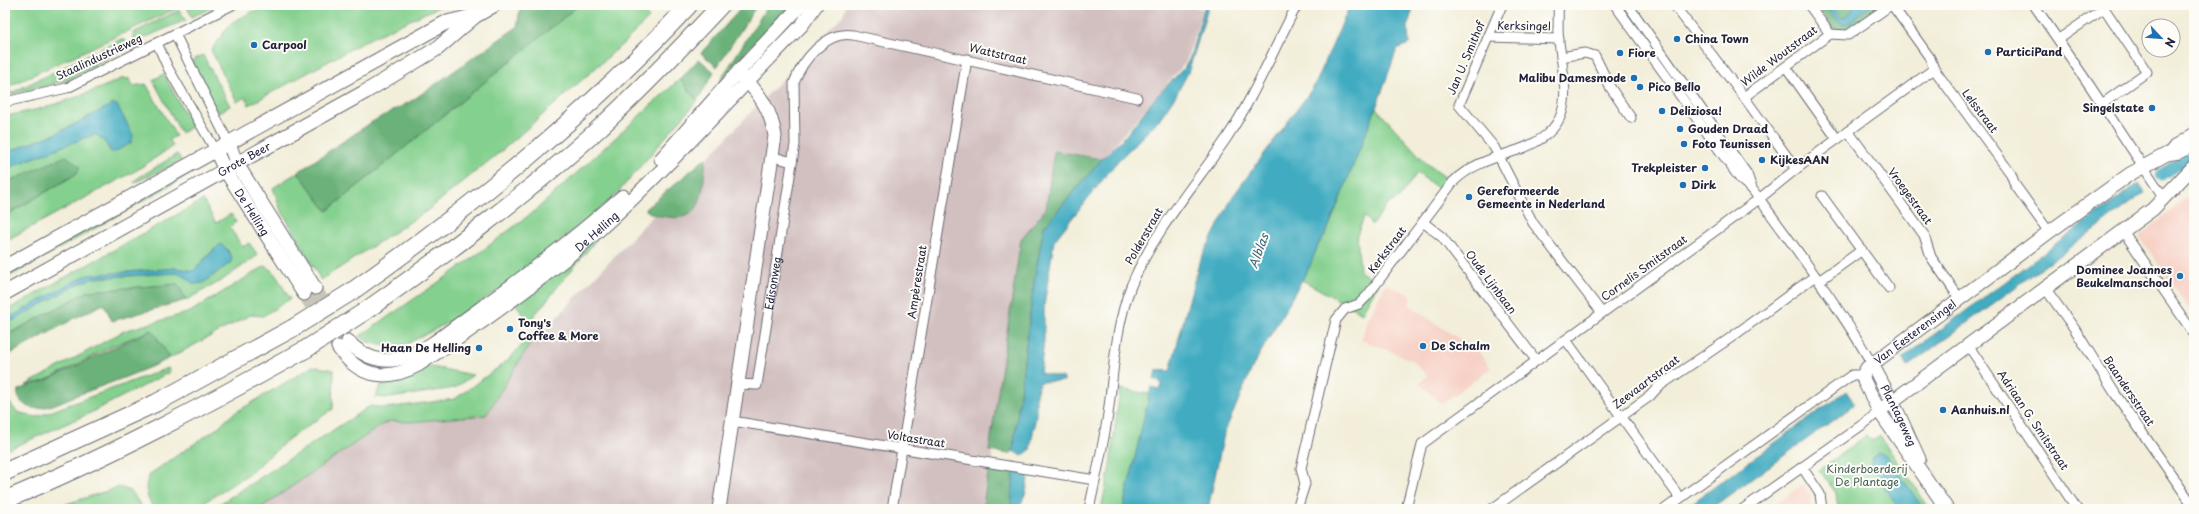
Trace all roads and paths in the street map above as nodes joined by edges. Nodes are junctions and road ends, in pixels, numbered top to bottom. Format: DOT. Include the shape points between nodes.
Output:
graph roads {
  1 [pos="232,5"];
  2 [pos="494,5"];
  3 [pos="689,5"];
  4 [pos="721,5"];
  5 [pos="801,5"];
  6 [pos="816,5"];
  7 [pos="1296,5"];
  8 [pos="1502,5"];
  9 [pos="1558,5"];
  10 [pos="1615,5"];
  11 [pos="1628,5"];
  12 [pos="1674,5"];
  13 [pos="1809,5"];
  14 [pos="1891,5"];
  15 [pos="2034,5"];
  16 [pos="475,16"];
  17 [pos="175,34"];
  18 [pos="1830,34"];
  19 [pos="853,35"];
  20 [pos="1489,37"];
  21 [pos="1559,39"];
  22 [pos="2059,39"];
  23 [pos="157,43"];
  24 [pos="1561,57"];
  25 [pos="967,59"];
  26 [pos="1786,67"];
  27 [pos="1934,69"];
  28 [pos="738,72"];
  29 [pos="747,81"];
  30 [pos="1744,97"];
  31 [pos="1137,98"];
  32 [pos="5,102"];
  33 [pos="2102,104"];
  34 [pos="1631,118"];
  35 [pos="1848,131"];
  36 [pos="2194,132"];
  37 [pos="1837,139"];
  38 [pos="229,144"];
  39 [pos="2194,144"];
  40 [pos="216,151"];
  41 [pos="2167,154"];
  42 [pos="1499,156"];
  43 [pos="774,157"];
  44 [pos="792,162"];
  45 [pos="2143,166"];
  46 [pos="2194,166"];
  47 [pos="231,167"];
  48 [pos="1796,169"];
  49 [pos="1752,189"];
  50 [pos="1822,196"];
  51 [pos="2164,198"];
  52 [pos="1759,199"];
  53 [pos="1424,222"];
  54 [pos="2123,231"];
  55 [pos="2049,232"];
  56 [pos="1862,250"];
  57 [pos="5,267"];
  58 [pos="1817,278"];
  59 [pos="1889,288"];
  60 [pos="2045,288"];
  61 [pos="309,291"];
  62 [pos="5,293"];
  63 [pos="1960,299"];
  64 [pos="1602,313"];
  65 [pos="2194,334"];
  66 [pos="1566,340"];
  67 [pos="1968,345"];
  68 [pos="1536,360"];
  69 [pos="1872,364"];
  70 [pos="1864,375"];
  71 [pos="738,384"];
  72 [pos="1892,400"];
  73 [pos="1879,411"];
  74 [pos="1620,417"];
  75 [pos="732,421"];
  76 [pos="902,449"];
  77 [pos="1802,468"];
  78 [pos="1922,471"];
  79 [pos="5,472"];
  80 [pos="1095,480"];
  81 [pos="1680,498"];
  82 [pos="5,500"];
  83 [pos="2194,507"];
  84 [pos="719,509"];
  85 [pos="892,509"];
  86 [pos="1089,509"];
  87 [pos="1297,509"];
  88 [pos="1406,509"];
  89 [pos="1492,509"];
  90 [pos="1665,509"];
  91 [pos="1743,509"];
  92 [pos="1822,509"];
  93 [pos="1947,509"];
  94 [pos="2077,509"];
  1 -- 17 [label="street, Staalindustrieweg"];
  2 -- 16 [label="main road, Grote Beer"];
  3 -- 79 [label="highway, bridge" via="618,78 513,171 351,292 293,328 156,403"];
  4 -- 82 [label="highway, bridge" via="593,134 469,236 364,312 257,377 115,451"];
  5 -- 28 [label="street, De Helling"];
  6 -- 29 [label="street, De Helling" via="802,25"];
  7 -- 80 [label="street, Polderstraat" via="1248,104 1226,139 1174,207 1151,246 1131,288 1120,321 1114,352 1108,414"];
  8 -- 20 [label="street, Jan U. Smithof" via="1499,7"];
  9 -- 21 [label="street, Kerkstraat"];
  10 -- 49 [label="street, Plantageweg" via="1741,180"];
  11 -- 49 [label="street, Plantageweg" via="1748,174"];
  12 -- 30 [label="street"];
  13 -- 18 [label="street"];
  14 -- 18 [label="street, Wilde Woutstraat" via="1848,35"];
  14 -- 27 [label="street, Lelsstraat" via="1930,58"];
  15 -- 22 [label="street"];
  16 -- 38 [label="main road, Grote Beer" via="445,23"];
  16 -- 47 [label="main road, Grote Beer" via="428,55"];
  17 -- 23 [label="street, Staalindustrieweg"];
  17 -- 38 [label="street, De Helling"];
  18 -- 26 [label="street, Wilde Woutstraat"];
  19 -- 25 [label="street, Wattstraat"];
  19 -- 44 [label="street, Edisonweg" via="840,34 828,40 808,60 797,76 793,93 795,144"];
  20 -- 21 [label="street, Kerksingel"];
  20 -- 42 [label="street, Jan U. Smithof" via="1459,105"];
  21 -- 24 [label="street, Kerkstraat"];
  22 -- 33 [label="street"];
  22 -- 33 [label="street" via="2104,8 2147,72"];
  23 -- 32 [label="street, Staalindustrieweg" via="67,88"];
  23 -- 40 [label="street, De Helling" via="168,68"];
  24 -- 34 [label="street" via="1585,53 1595,56 1610,87"];
  24 -- 42 [label="street, Kerkstraat" via="1566,97 1557,122 1537,143"];
  25 -- 31 [label="street, Wattstraat"];
  25 -- 76 [label="street, Ampèrestraat"];
  26 -- 30 [label="street, Wilde Woutstraat"];
  26 -- 37 [label="street"];
  27 -- 35 [label="street, Cornelis Smitstraat"];
  27 -- 55 [label="street, Lelsstraat" via="1970,120 1982,131 2011,174 2015,185"];
  28 -- 29 [label="street, Edisonweg"];
  28 -- 29 [label="street, De Helling" via="637,184 557,251 432,342 406,357 378,360 343,344 353,365 378,376 390,376 418,365 501,309 596,232 688,145"];
  29 -- 43 [label="street, Edisonweg" via="758,92 769,110 775,136"];
  30 -- 48 [label="street"];
  33 -- 45 [label="street"];
  35 -- 37 [label="street, Cornelis Smitstraat"];
  35 -- 63 [label="street, Vroegestraat" via="1924,235 1931,258"];
  36 -- 41 [label="street, Van Eesterensingel" via="2174,145"];
  37 -- 48 [label="street, Cornelis Smitstraat"];
  38 -- 40 [label="main road, Grote Beer"];
  38 -- 47 [label="street, De Helling"];
  39 -- 41 [label="street, Van Eesterensingel" via="2179,152"];
  40 -- 47 [label="street, De Helling"];
  40 -- 57 [label="main road, Grote Beer"];
  41 -- 45 [label="street, Van Eesterensingel"];
  42 -- 53 [label="street, Kerkstraat" via="1481,162 1462,173"];
  42 -- 64 [label="street" via="1533,223"];
  43 -- 44 [label="street"];
  43 -- 71 [label="street, Edisonweg"];
  44 -- 71 [label="street, Edisonweg" via="757,385"];
  45 -- 51 [label="street"];
  45 -- 55 [label="street, Van Eesterensingel"];
  46 -- 51 [label="street"];
  47 -- 61 [label="street, De Helling"];
  47 -- 62 [label="main road, Grote Beer"];
  48 -- 52 [label="street, Cornelis Smitstraat"];
  49 -- 52 [label="street, Plantageweg"];
  50 -- 56 [label="street"];
  51 -- 54 [label="street"];
  52 -- 58 [label="street, Plantageweg"];
  52 -- 64 [label="street, Cornelis Smitstraat"];
  53 -- 68 [label="street, Oude Lijnbaan" via="1442,237"];
  53 -- 87 [label="street, Kerkstraat" via="1367,296 1359,304 1345,309 1336,320 1301,468 1305,484"];
  54 -- 60 [label="street"];
  54 -- 65 [label="street"];
  55 -- 63 [label="street, Van Eesterensingel"];
  56 -- 58 [label="street"];
  56 -- 59 [label="street"];
  58 -- 69 [label="street, Plantageweg"];
  58 -- 74 [label="street, Zeevaartstraat" via="1658,387 1650,396"];
  60 -- 67 [label="street"];
  60 -- 83 [label="street, Baandersstraat"];
  63 -- 69 [label="street, Van Eesterensingel"];
  64 -- 66 [label="street, Cornelis Smitstraat"];
  66 -- 68 [label="street, Cornelis Smitstraat"];
  66 -- 74 [label="street"];
  67 -- 72 [label="street"];
  67 -- 94 [label="street, Adriaan G. Smitstraat"];
  68 -- 88 [label="street, Cornelis Smitstraat" via="1422,444"];
  69 -- 70 [label="street, Van Eesterensingel"];
  69 -- 72 [label="street, Plantageweg"];
  70 -- 73 [label="street, Plantageweg" via="1864,381"];
  70 -- 81 [label="street" via="1852,375"];
  71 -- 75 [label="street, Edisonweg"];
  72 -- 73 [label="street"];
  72 -- 78 [label="street, Plantageweg"];
  73 -- 77 [label="street"];
  73 -- 78 [label="street, Plantageweg"];
  74 -- 81 [label="street"];
  74 -- 89 [label="street, Zeevaartstraat"];
  75 -- 76 [label="street, Voltastraat"];
  75 -- 84 [label="street, Edisonweg"];
  76 -- 80 [label="street, Voltastraat"];
  76 -- 85 [label="street, Ampèrestraat"];
  77 -- 91 [label="street"];
  77 -- 92 [label="street" via="1820,494"];
  78 -- 93 [label="street, Plantageweg"];
  80 -- 86 [label="street, Polderstraat"];
  81 -- 90 [label="street"];
}
